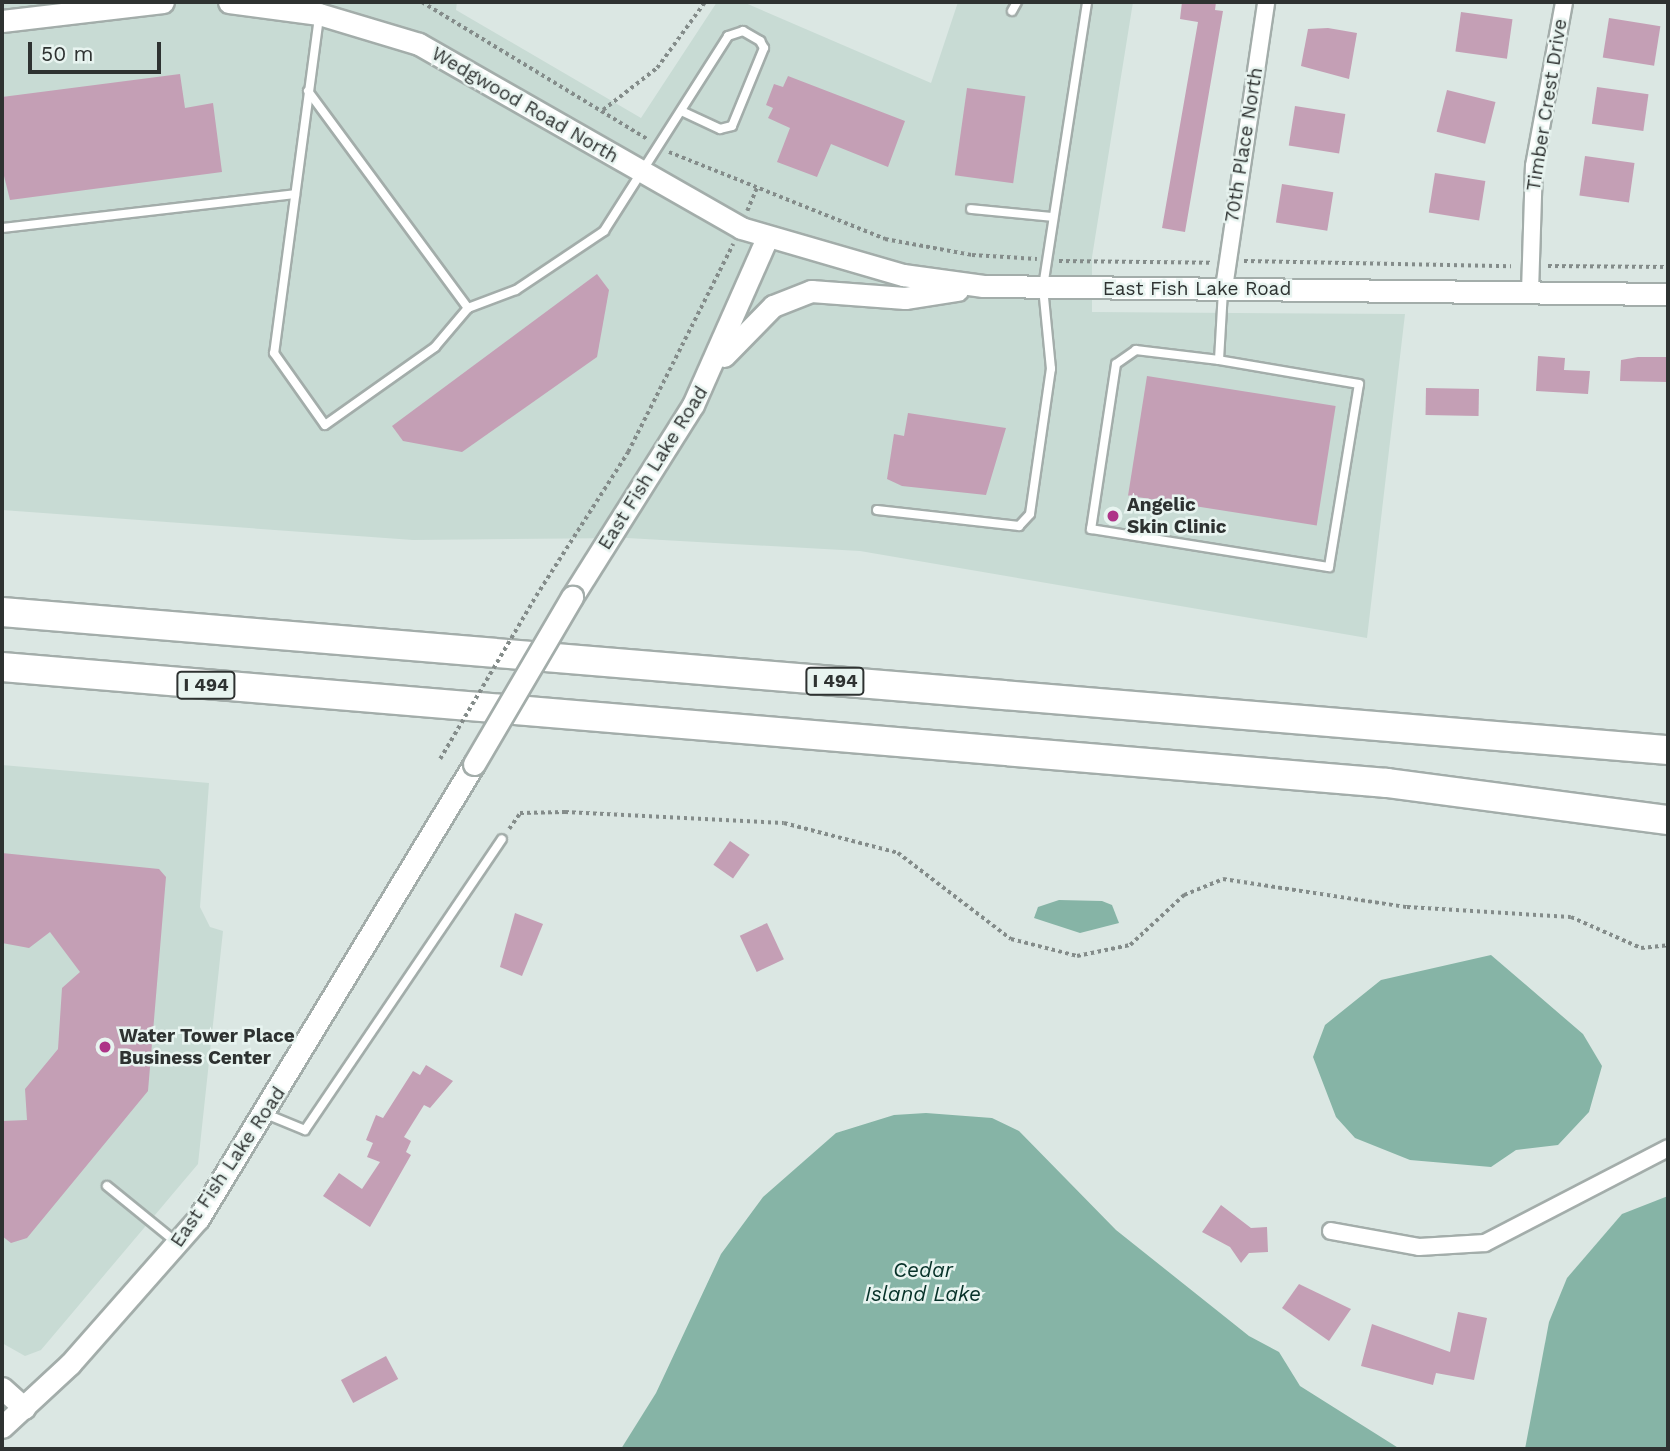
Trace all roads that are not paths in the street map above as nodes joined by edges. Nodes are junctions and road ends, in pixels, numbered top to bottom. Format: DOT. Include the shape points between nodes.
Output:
graph roads {
  1 [pos="163,2"];
  2 [pos="229,2"];
  3 [pos="1087,2"];
  4 [pos="1266,2"];
  5 [pos="1564,2"];
  6 [pos="319,14"];
  7 [pos="2,21"];
  8 [pos="308,91"];
  9 [pos="684,112"];
  10 [pos="642,173"];
  11 [pos="295,194"];
  12 [pos="971,209"];
  13 [pos="1053,217"];
  14 [pos="2,228"];
  15 [pos="767,238"];
  16 [pos="983,286"];
  17 [pos="1043,287"];
  18 [pos="1224,288"];
  19 [pos="1530,292"];
  20 [pos="1668,294"];
  21 [pos="468,309"];
  22 [pos="1219,360"];
  23 [pos="714,366"];
  24 [pos="877,510"];
  25 [pos="2,612"];
  26 [pos="2,667"];
  27 [pos="1668,750"];
  28 [pos="1668,820"];
  29 [pos="502,839"];
  30 [pos="266,1114"];
  31 [pos="1668,1147"];
  32 [pos="107,1186"];
  33 [pos="1331,1231"];
  34 [pos="178,1244"];
  35 [pos="2,1388"];
  36 [pos="24,1408"];
  37 [pos="2,1427"];
  1 -- 7 [label="street"];
  2 -- 6 [label="street, Wedgwood Road North"];
  3 -- 13 [label="lane"];
  4 -- 18 [label="street, 70th Place North"];
  5 -- 19 [label="street, Timber Crest Drive" via="1534,166"];
  6 -- 8 [label="lane"];
  6 -- 10 [label="street, Wedgwood Road North" via="419,44"];
  8 -- 11 [label="lane"];
  8 -- 21 [label="lane"];
  9 -- 9 [label="lane" via="720,129 732,126 764,48 760,41 743,31 728,36"];
  9 -- 10 [label="lane"];
  10 -- 15 [label="street, Wedgwood Road North"];
  10 -- 21 [label="lane" via="604,231 516,290"];
  11 -- 14 [label="lane"];
  11 -- 21 [label="lane" via="274,353 325,425 435,346"];
  12 -- 13 [label="lane"];
  13 -- 17 [label="lane"];
  15 -- 16 [label="street, East Fish Lake Road" via="879,270"];
  15 -- 23 [label="street, East Fish Lake Road"];
  16 -- 17 [label="street, East Fish Lake Road"];
  16 -- 23 [label="street" via="905,298 811,291 773,306"];
  17 -- 18 [label="street, East Fish Lake Road"];
  17 -- 24 [label="lane" via="1051,369 1030,514 1019,526"];
  18 -- 19 [label="street, East Fish Lake Road"];
  18 -- 22 [label="lane"];
  19 -- 20 [label="street, East Fish Lake Road"];
  22 -- 22 [label="lane" via="1359,384 1329,567 1091,529 1116,364 1136,350"];
  23 -- 30 [label="street, East Fish Lake Road, bridge"];
  25 -- 27 [label="highway, I 494"];
  26 -- 28 [label="highway, I 494" via="1387,783"];
  29 -- 30 [label="lane" via="305,1130"];
  30 -- 34 [label="street, East Fish Lake Road"];
  31 -- 33 [label="street" via="1485,1243 1419,1247"];
  32 -- 34 [label="lane"];
  34 -- 36 [label="street, East Fish Lake Road"];
  35 -- 36 [label="street"];
  36 -- 37 [label="street, East Fish Lake Road"];
}
